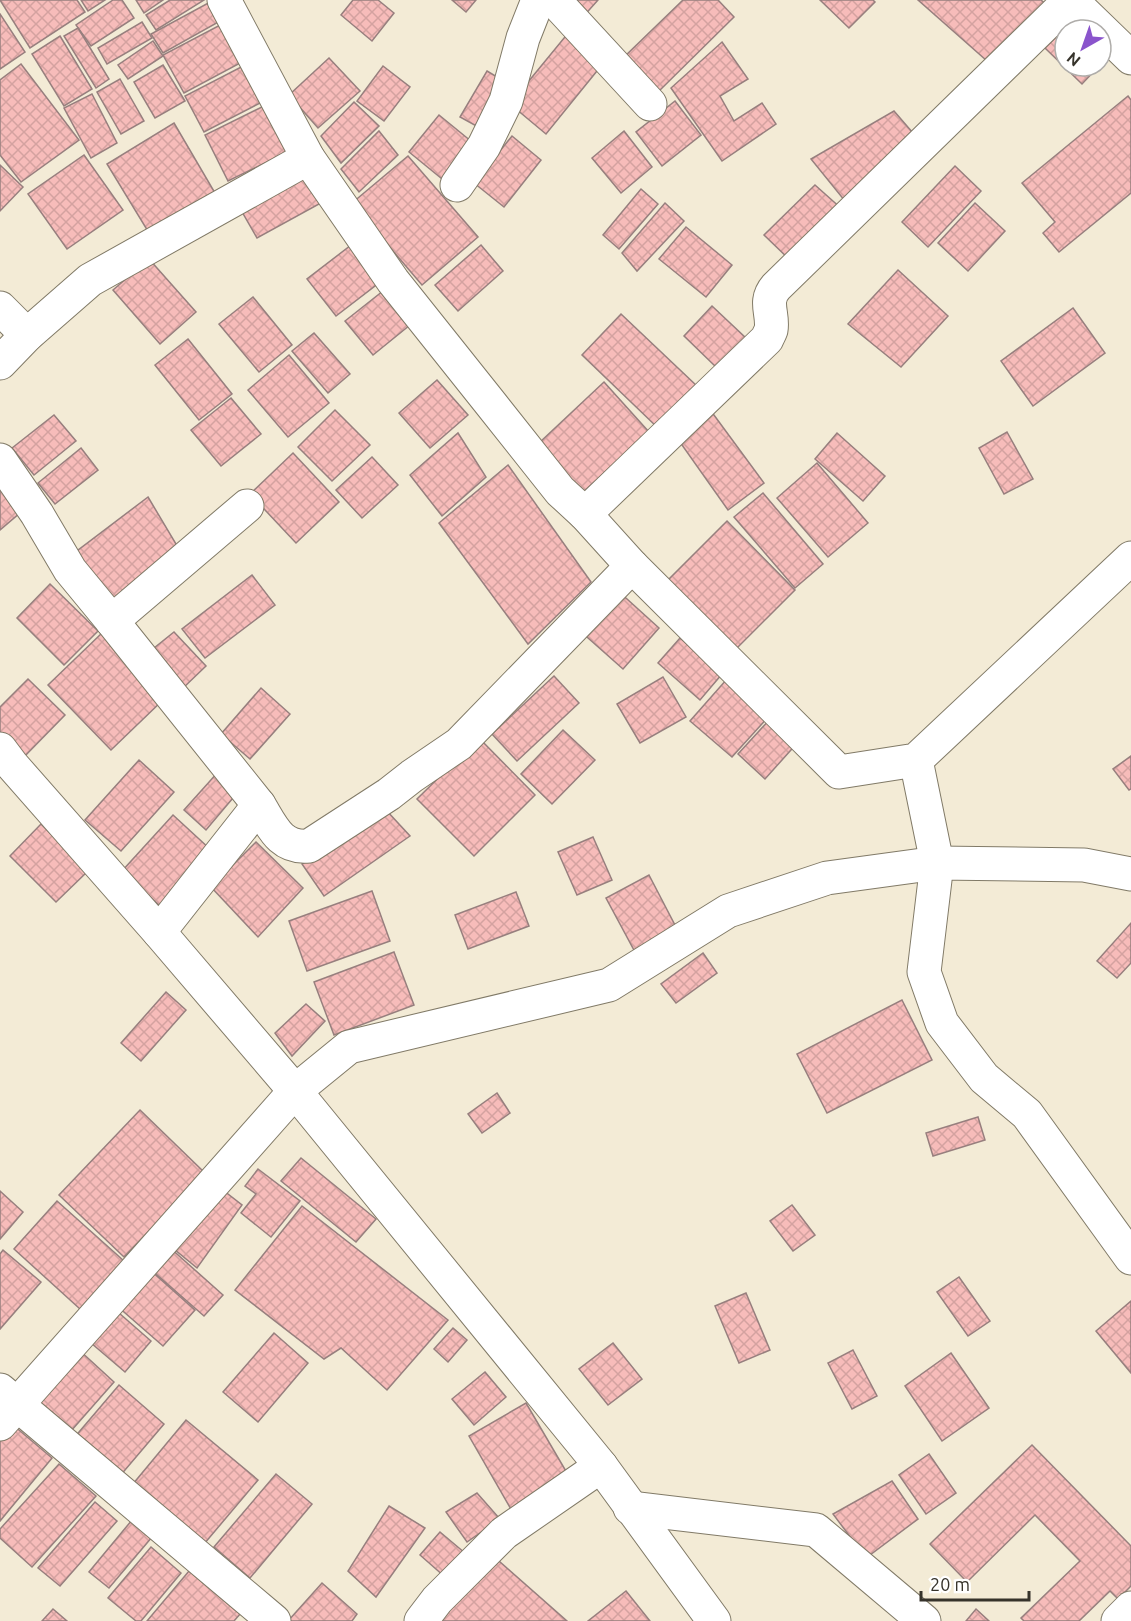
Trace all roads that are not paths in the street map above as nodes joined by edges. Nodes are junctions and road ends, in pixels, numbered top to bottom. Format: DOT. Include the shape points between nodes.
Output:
graph roads {
  1 [pos="224,0"];
  2 [pos="538,0"];
  3 [pos="554,0"];
  4 [pos="1070,0"];
  5 [pos="1131,58"];
  6 [pos="650,104"];
  7 [pos="308,158"];
  8 [pos="457,185"];
  9 [pos="0,308"];
  10 [pos="27,335"];
  11 [pos="0,363"];
  12 [pos="0,460"];
  13 [pos="247,506"];
  14 [pos="585,514"];
  15 [pos="1131,558"];
  16 [pos="632,566"];
  17 [pos="112,621"];
  18 [pos="916,760"];
  19 [pos="4,764"];
  20 [pos="259,805"];
  21 [pos="937,863"];
  22 [pos="1131,874"];
  23 [pos="159,932"];
  24 [pos="295,1091"];
  25 [pos="1131,1258"];
  26 [pos="5,1406"];
  27 [pos="601,1466"];
  28 [pos="630,1508"];
  29 [pos="1131,1608"];
  30 [pos="274,1621"];
  31 [pos="421,1621"];
  32 [pos="714,1621"];
  33 [pos="924,1621"];
  34 [pos="1118,1621"];
  1 -- 7 [label="street"];
  2 -- 8 [label="street" via="506,101 484,146"];
  3 -- 6 [label="street"];
  4 -- 5 [label="street"];
  4 -- 14 [label="street" via="776,287 769,303 771,328 767,339"];
  7 -- 10 [label="street" via="90,280"];
  7 -- 14 [label="street" via="393,281 560,491"];
  9 -- 10 [label="street"];
  10 -- 11 [label="street"];
  12 -- 17 [label="street" via="70,570"];
  13 -- 17 [label="street"];
  14 -- 16 [label="street"];
  15 -- 18 [label="street"];
  16 -- 18 [label="street" via="839,772"];
  16 -- 20 [label="street" via="459,744 309,846 297,847 279,837"];
  17 -- 20 [label="street"];
  18 -- 21 [label="street"];
  19 -- 23 [label="street"];
  20 -- 23 [label="street"];
  21 -- 22 [label="street" via="1084,864"];
  21 -- 24 [label="street" via="827,878 728,912 609,985 349,1047"];
  21 -- 25 [label="street" via="924,972 942,1023 984,1078 1027,1114"];
  23 -- 24 [label="street"];
  24 -- 26 [label="street"];
  24 -- 27 [label="street"];
  26 -- 30 [label="street"];
  27 -- 28 [label="street"];
  27 -- 31 [label="street" via="504,1533"];
  28 -- 32 [label="street"];
  28 -- 33 [label="street" via="816,1530"];
  29 -- 34 [label="street"];
}
